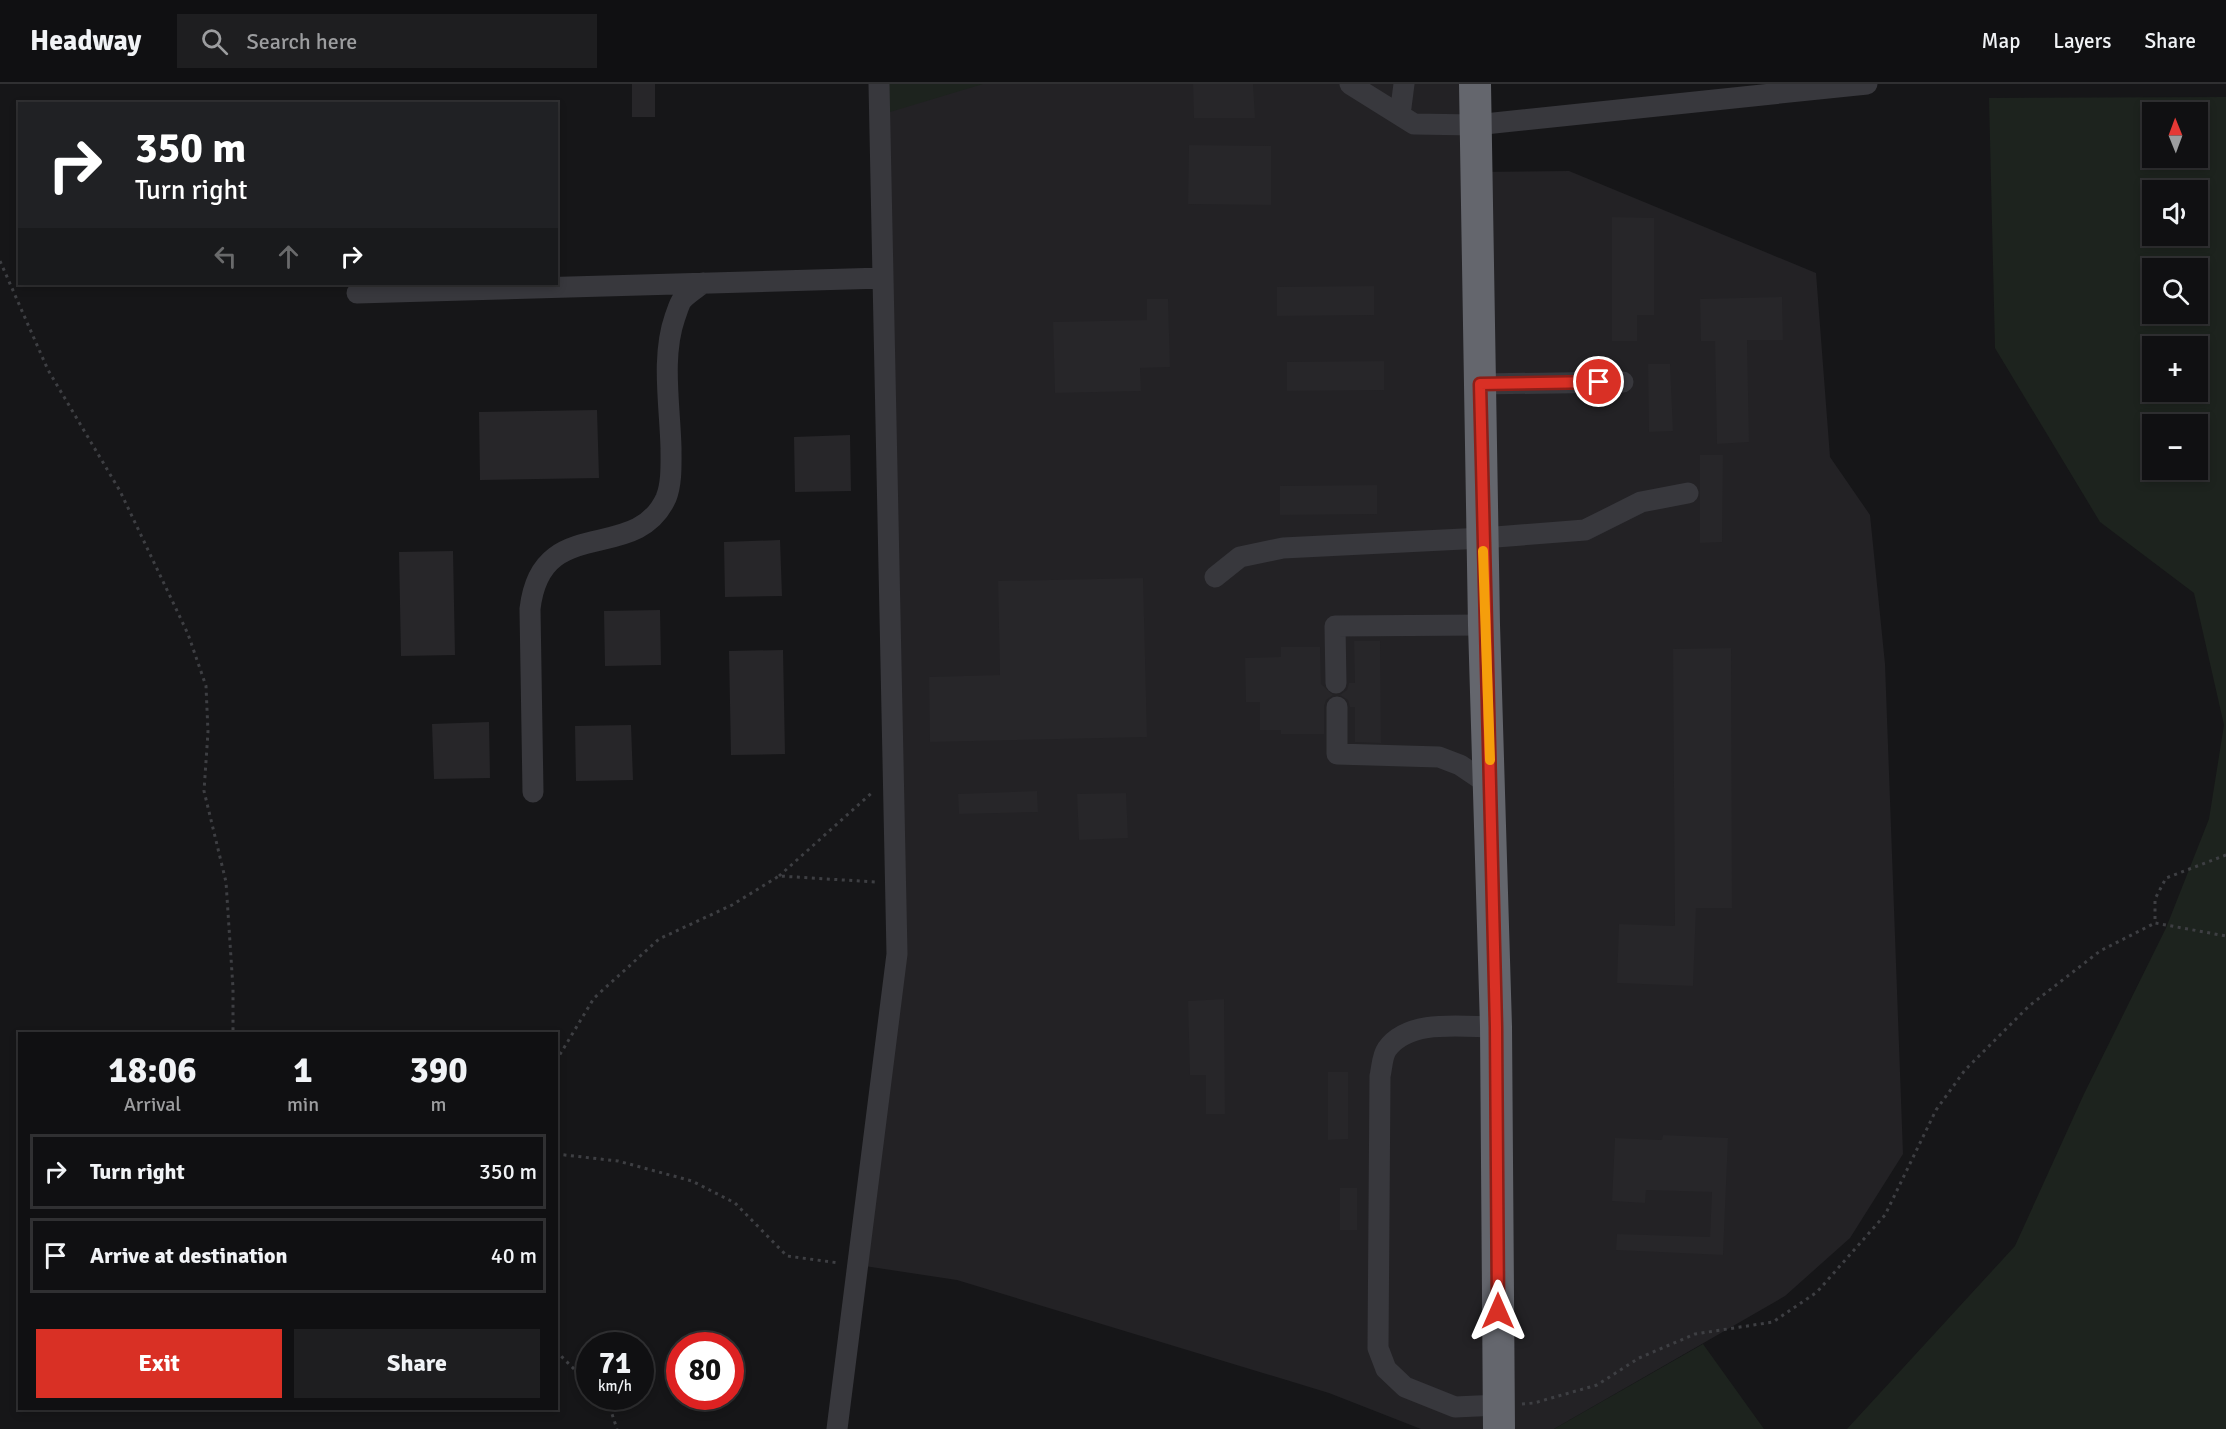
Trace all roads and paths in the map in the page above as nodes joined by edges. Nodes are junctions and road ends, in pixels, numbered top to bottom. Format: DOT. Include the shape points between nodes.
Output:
graph roads {
  1 [pos="879,84"];
  2 [pos="1350,84"];
  3 [pos="1404,84"];
  4 [pos="1474,84"];
  5 [pos="1867,84"];
  6 [pos="1400,115"];
  7 [pos="1475,125"];
  8 [pos="0,261"];
  9 [pos="883,278"];
  10 [pos="703,283"];
  11 [pos="357,293"];
  12 [pos="1623,381"];
  13 [pos="1480,384"];
  14 [pos="1688,493"];
  15 [pos="1483,538"];
  16 [pos="1215,577"];
  17 [pos="1484,624"];
  18 [pos="1336,684"];
  19 [pos="1337,707"];
  20 [pos="894,774"];
  21 [pos="1491,786"];
  22 [pos="533,792"];
  23 [pos="2226,855"];
  24 [pos="779,876"];
  25 [pos="896,883"];
  26 [pos="2155,923"];
  27 [pos="2226,936"];
  28 [pos="1496,1027"];
  29 [pos="233,1032"];
  30 [pos="558,1058"];
  31 [pos="558,1154"];
  32 [pos="858,1265"];
  33 [pos="558,1353"];
  34 [pos="576,1371"];
  35 [pos="611,1410"];
  36 [pos="1499,1417"];
  37 [pos="617,1429"];
  38 [pos="837,1429"];
  1 -- 9 [label="street"];
  2 -- 6 [label="street"];
  3 -- 6 [label="street"];
  4 -- 7 [label="highway"];
  5 -- 7 [label="street"];
  6 -- 7 [label="street" via="1414,124"];
  7 -- 13 [label="highway"];
  8 -- 29 [label="path" via="48,370 120,491 188,634 206,687 204,791 226,882"];
  9 -- 10 [label="street"];
  9 -- 20 [label="street"];
  10 -- 11 [label="street"];
  10 -- 22 [label="street" via="681,300 672,326 668,355 671,470 668,494 660,511 643,526 577,545 550,559 533,589"];
  12 -- 13 [label="street"];
  13 -- 15 [label="highway"];
  14 -- 15 [label="street" via="1641,502 1585,530"];
  15 -- 16 [label="street" via="1283,548 1240,556"];
  15 -- 17 [label="highway"];
  17 -- 18 [label="street" via="1335,626"];
  17 -- 21 [label="highway"];
  19 -- 21 [label="street" via="1338,754 1439,758 1460,765"];
  20 -- 24 [label="path"];
  20 -- 25 [label="street"];
  21 -- 28 [label="highway"];
  23 -- 26 [label="path" via="2166,878 2155,899"];
  24 -- 25 [label="path"];
  24 -- 30 [label="path" via="732,905 659,939 594,998"];
  25 -- 32 [label="street" via="897,954"];
  26 -- 27 [label="path"];
  26 -- 36 [label="path" via="2100,951 2029,1006 1965,1070 1936,1110 1885,1215 1817,1292 1773,1322 1695,1334 1639,1358 1597,1385"];
  28 -- 36 [label="highway"];
  28 -- 36 [label="street" via="1416,1030 1398,1037 1385,1051 1380,1076 1378,1348 1386,1370 1405,1387 1455,1407"];
  31 -- 32 [label="path" via="618,1161 692,1181 735,1203 787,1256"];
  32 -- 38 [label="street"];
  33 -- 34 [label="path"];
  35 -- 37 [label="path"];
}
